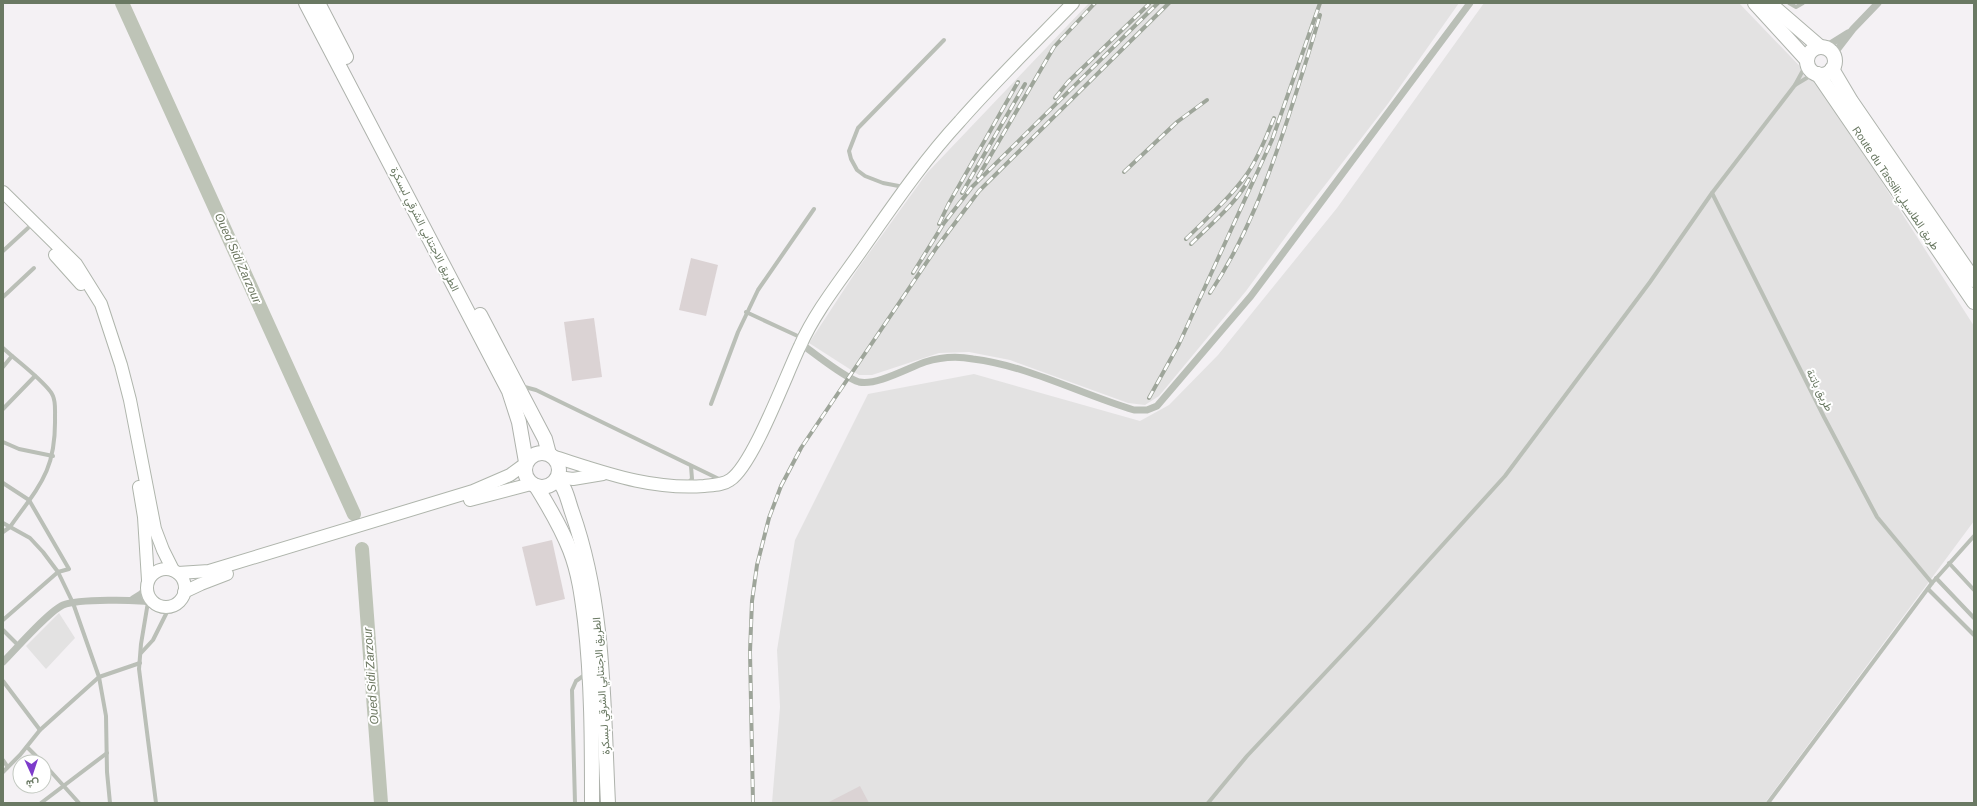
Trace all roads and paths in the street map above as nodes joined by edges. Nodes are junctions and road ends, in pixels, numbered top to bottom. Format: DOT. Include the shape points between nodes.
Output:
graph roads {
  1 [pos="306,3"];
  2 [pos="318,3"];
  3 [pos="1073,3"];
  4 [pos="1470,3"];
  5 [pos="1755,3"];
  6 [pos="1769,3"];
  7 [pos="1789,3"];
  8 [pos="1803,3"];
  9 [pos="1878,3"];
  10 [pos="1853,30"];
  11 [pos="944,40"];
  12 [pos="1825,50"];
  13 [pos="1812,68"];
  14 [pos="1832,69"];
  15 [pos="1795,85"];
  16 [pos="1887,164"];
  17 [pos="907,188"];
  18 [pos="3,192"];
  19 [pos="1712,193"];
  20 [pos="3,203"];
  21 [pos="814,209"];
  22 [pos="28,228"];
  23 [pos="3,251"];
  24 [pos="34,268"];
  25 [pos="1974,280"];
  26 [pos="3,297"];
  27 [pos="1974,302"];
  28 [pos="746,312"];
  29 [pos="802,341"];
  30 [pos="3,348"];
  31 [pos="12,356"];
  32 [pos="3,367"];
  33 [pos="35,376"];
  34 [pos="517,386"];
  35 [pos="711,404"];
  36 [pos="3,409"];
  37 [pos="3,442"];
  38 [pos="551,455"];
  39 [pos="52,456"];
  40 [pos="526,463"];
  41 [pos="692,466"];
  42 [pos="606,473"];
  43 [pos="557,478"];
  44 [pos="725,482"];
  45 [pos="3,483"];
  46 [pos="533,485"];
  47 [pos="683,486"];
  48 [pos="29,500"];
  49 [pos="3,523"];
  50 [pos="10,527"];
  51 [pos="3,532"];
  52 [pos="1974,536"];
  53 [pos="1949,563"];
  54 [pos="58,572"];
  55 [pos="176,572"];
  56 [pos="1936,578"];
  57 [pos="1932,583"];
  58 [pos="1928,589"];
  59 [pos="1974,590"];
  60 [pos="184,592"];
  61 [pos="149,594"];
  62 [pos="131,600"];
  63 [pos="72,603"];
  64 [pos="170,606"];
  65 [pos="1974,618"];
  66 [pos="3,620"];
  67 [pos="3,630"];
  68 [pos="1974,635"];
  69 [pos="19,646"];
  70 [pos="141,653"];
  71 [pos="3,662"];
  72 [pos="140,663"];
  73 [pos="590,671"];
  74 [pos="99,677"];
  75 [pos="3,681"];
  76 [pos="40,730"];
  77 [pos="27,746"];
  78 [pos="107,753"];
  79 [pos="34,754"];
  80 [pos="3,760"];
  81 [pos="7,766"];
  82 [pos="3,772"];
  83 [pos="52,773"];
  84 [pos="63,785"];
  85 [pos="41,803"];
  86 [pos="79,803"];
  87 [pos="110,803"];
  88 [pos="156,803"];
  89 [pos="575,803"];
  90 [pos="592,803"];
  91 [pos="608,803"];
  92 [pos="1208,803"];
  93 [pos="1768,803"];
  1 -- 40 [label="main road, الطريق الاجتنابي الشرقي لبسكرة" via="509,391 519,422"];
  2 -- 34 [label="main road, الطريق الاجتنابي الشرقي لبسكرة"];
  3 -- 17 [label="main road" via="959,122"];
  4 -- 29 [label="street" via="1250,296 1157,406 1147,410 1134,410 1016,368 971,358 941,358 877,380 860,382 848,376"];
  5 -- 13 [label="main road, Route du Tassili;طريق الطاسيلي"];
  6 -- 12 [label="main road"];
  7 -- 8 [label="street" via="1796,7"];
  9 -- 10 [label="street"];
  10 -- 12 [label="street"];
  10 -- 12 [label="street"];
  11 -- 17 [label="street" via="858,128 850,151 857,170 865,176"];
  12 -- 13 [label="main road" via="1810,53"];
  12 -- 14 [label="main road" via="1834,61"];
  13 -- 14 [label="main road" via="1826,73"];
  13 -- 15 [label="street"];
  13 -- 15 [label="street"];
  13 -- 16 [label="main road, Route du Tassili;طريق الطاسيلي"];
  14 -- 16 [label="main road, Route du Tassili;طريق الطاسيلي"];
  15 -- 19 [label="street"];
  16 -- 25 [label="main road, Route du Tassili;طريق الطاسيلي"];
  16 -- 27 [label="main road, Route du Tassili;طريق الطاسيلي"];
  17 -- 29 [label="main road" via="841,279"];
  18 -- 55 [label="main road" via="76,264 101,304 130,400 155,528 163,550"];
  19 -- 57 [label="street, طريق باتنة" via="1877,516"];
  19 -- 92 [label="street" via="1650,282 1505,476"];
  20 -- 22 [label="main road"];
  21 -- 28 [label="street" via="770,269"];
  22 -- 23 [label="street"];
  22 -- 61 [label="main road" via="81,284 94,306 101,325 122,401 142,501"];
  24 -- 26 [label="street"];
  28 -- 29 [label="street"];
  28 -- 35 [label="street"];
  29 -- 44 [label="main road" via="754,447 741,470"];
  30 -- 31 [label="street"];
  31 -- 32 [label="street"];
  31 -- 33 [label="street"];
  33 -- 36 [label="street"];
  33 -- 39 [label="street" via="50,392 54,402"];
  34 -- 38 [label="main road, الطريق الاجتنابي الشرقي لبسكرة"];
  34 -- 41 [label="street" via="536,390"];
  37 -- 39 [label="street" via="19,449"];
  38 -- 40 [label="main road" via="534,454"];
  38 -- 42 [label="main road"];
  38 -- 43 [label="main road" via="558,464"];
  39 -- 48 [label="street" via="42,482"];
  40 -- 46 [label="main road" via="525,475"];
  40 -- 55 [label="main road" via="510,476 473,490 209,571"];
  41 -- 44 [label="street"];
  41 -- 47 [label="street" via="692,478"];
  42 -- 43 [label="main road" via="569,479"];
  42 -- 47 [label="main road" via="636,482"];
  43 -- 46 [label="main road" via="545,487"];
  43 -- 91 [label="main road, الطريق الاجتنابي الشرقي لبسكرة" via="564,490 581,538 596,608 602,672"];
  44 -- 47 [label="main road"];
  45 -- 48 [label="street"];
  46 -- 60 [label="main road" via="498,491 219,577"];
  46 -- 73 [label="main road, الطريق الاجتنابي الشرقي لبسكرة" via="562,532 578,575"];
  48 -- 50 [label="street"];
  48 -- 54 [label="street" via="68,566 69,569"];
  49 -- 50 [label="street"];
  50 -- 51 [label="street"];
  50 -- 54 [label="street" via="30,538"];
  52 -- 53 [label="street"];
  53 -- 56 [label="street"];
  53 -- 59 [label="street"];
  54 -- 63 [label="street"];
  54 -- 66 [label="street"];
  55 -- 60 [label="main road" via="184,584"];
  55 -- 61 [label="main road" via="159,570"];
  56 -- 57 [label="street"];
  56 -- 65 [label="street"];
  57 -- 58 [label="street"];
  58 -- 68 [label="street"];
  58 -- 93 [label="street"];
  60 -- 64 [label="main road" via="180,600"];
  61 -- 62 [label="street"];
  61 -- 62 [label="street" via="142,594"];
  61 -- 64 [label="main road" via="165,606"];
  61 -- 70 [label="street"];
  62 -- 63 [label="street"];
  63 -- 69 [label="street" via="63,604 52,612"];
  63 -- 74 [label="street"];
  64 -- 70 [label="street" via="153,640"];
  67 -- 69 [label="street"];
  69 -- 71 [label="street"];
  70 -- 72 [label="street"];
  72 -- 74 [label="street"];
  72 -- 88 [label="street"];
  73 -- 89 [label="street" via="576,681 572,690"];
  73 -- 90 [label="main road, الطريق الاجتنابي الشرقي لبسكرة"];
  74 -- 76 [label="street"];
  74 -- 78 [label="street" via="106,716"];
  75 -- 76 [label="street"];
  76 -- 77 [label="street"];
  77 -- 79 [label="street"];
  77 -- 81 [label="street"];
  78 -- 84 [label="street"];
  78 -- 87 [label="street"];
  80 -- 81 [label="street"];
  81 -- 82 [label="street"];
  83 -- 84 [label="street"];
  84 -- 85 [label="street"];
  84 -- 86 [label="street"];
}
